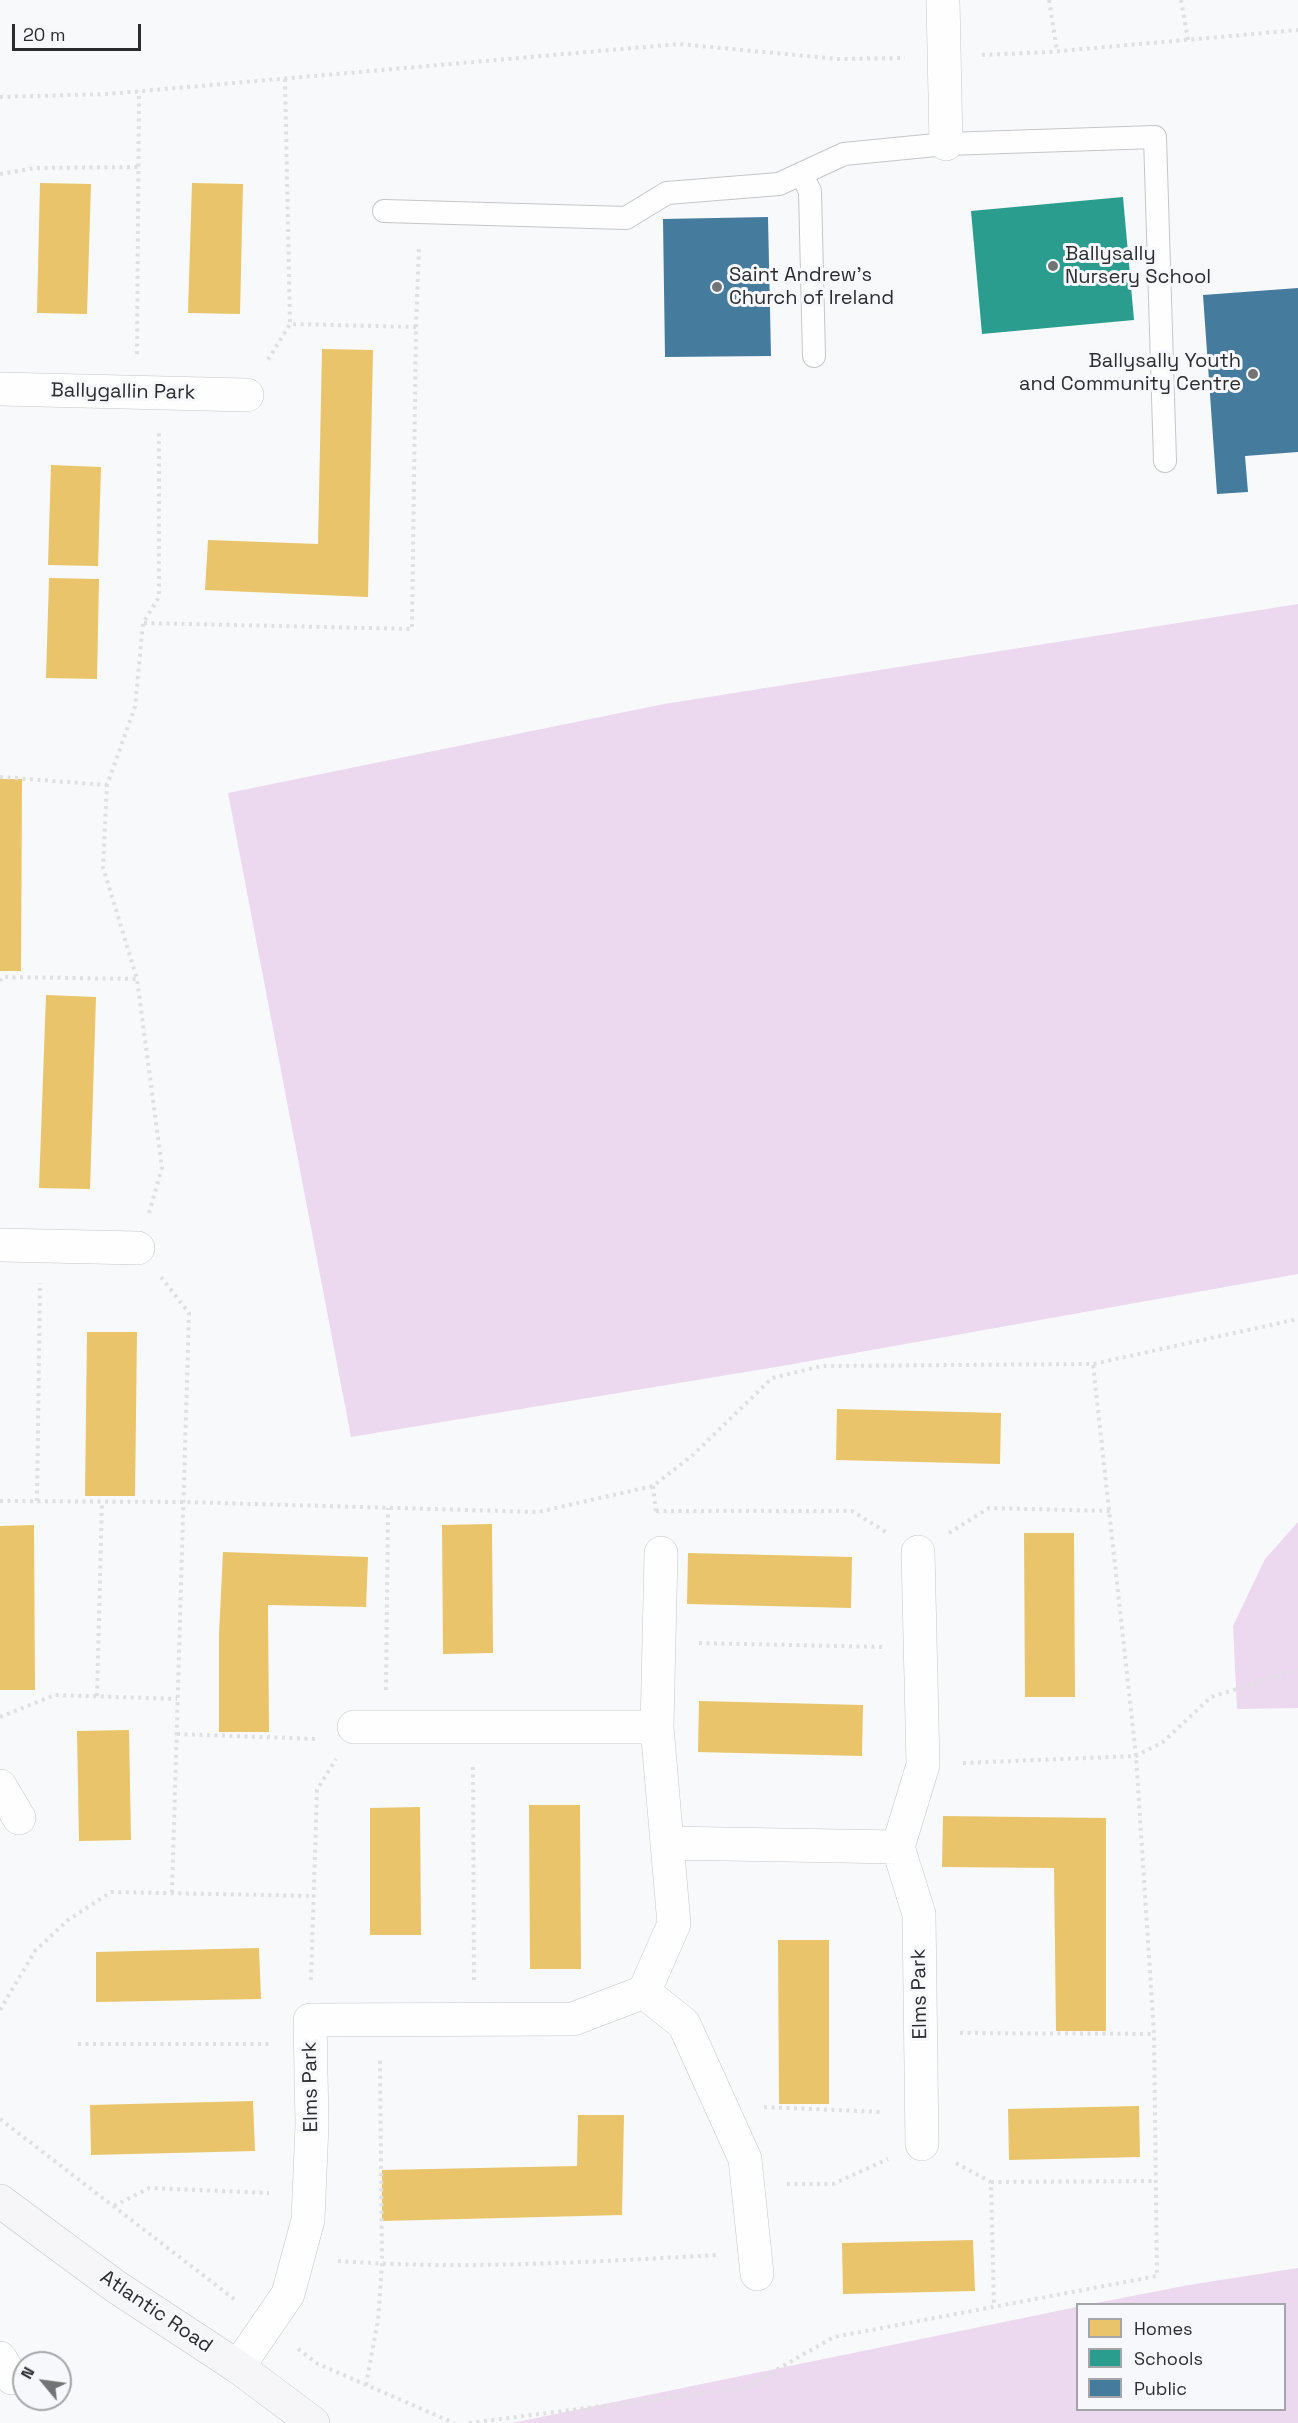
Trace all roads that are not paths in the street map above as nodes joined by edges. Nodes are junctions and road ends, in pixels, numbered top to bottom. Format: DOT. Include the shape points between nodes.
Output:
graph roads {
  1 [pos="943,0"];
  2 [pos="946,144"];
  3 [pos="801,174"];
  4 [pos="384,211"];
  5 [pos="814,356"];
  6 [pos="0,389"];
  7 [pos="247,395"];
  8 [pos="1165,461"];
  9 [pos="0,1245"];
  10 [pos="138,1248"];
  11 [pos="918,1552"];
  12 [pos="661,1553"];
  13 [pos="370,1727"];
  14 [pos="657,1727"];
  15 [pos="0,1786"];
  16 [pos="19,1818"];
  17 [pos="668,1843"];
  18 [pos="898,1846"];
  19 [pos="644,1992"];
  20 [pos="921,2129"];
  21 [pos="0,2201"];
  22 [pos="756,2263"];
  23 [pos="238,2367"];
  24 [pos="313,2423"];
  1 -- 2 [label="street"];
  2 -- 3 [label="lane" via="844,154"];
  2 -- 8 [label="lane" via="1155,137"];
  3 -- 4 [label="lane" via="779,184 667,193 626,218"];
  3 -- 5 [label="lane" via="810,191"];
  6 -- 7 [label="street, Ballygallin Park"];
  9 -- 10 [label="street"];
  11 -- 18 [label="street" via="923,1765"];
  12 -- 14 [label="street"];
  13 -- 14 [label="street"];
  14 -- 17 [label="street"];
  15 -- 16 [label="street"];
  17 -- 18 [label="street"];
  17 -- 19 [label="street" via="674,1924"];
  18 -- 20 [label="street, Elms Park" via="919,1914"];
  19 -- 22 [label="street" via="684,2024 745,2159"];
  19 -- 23 [label="street, Elms Park" via="573,2019 379,2019 310,2032 308,2220 288,2294"];
  21 -- 23 [label="main road, Atlantic Road" via="115,2286"];
  23 -- 24 [label="main road, Atlantic Road"];
}
